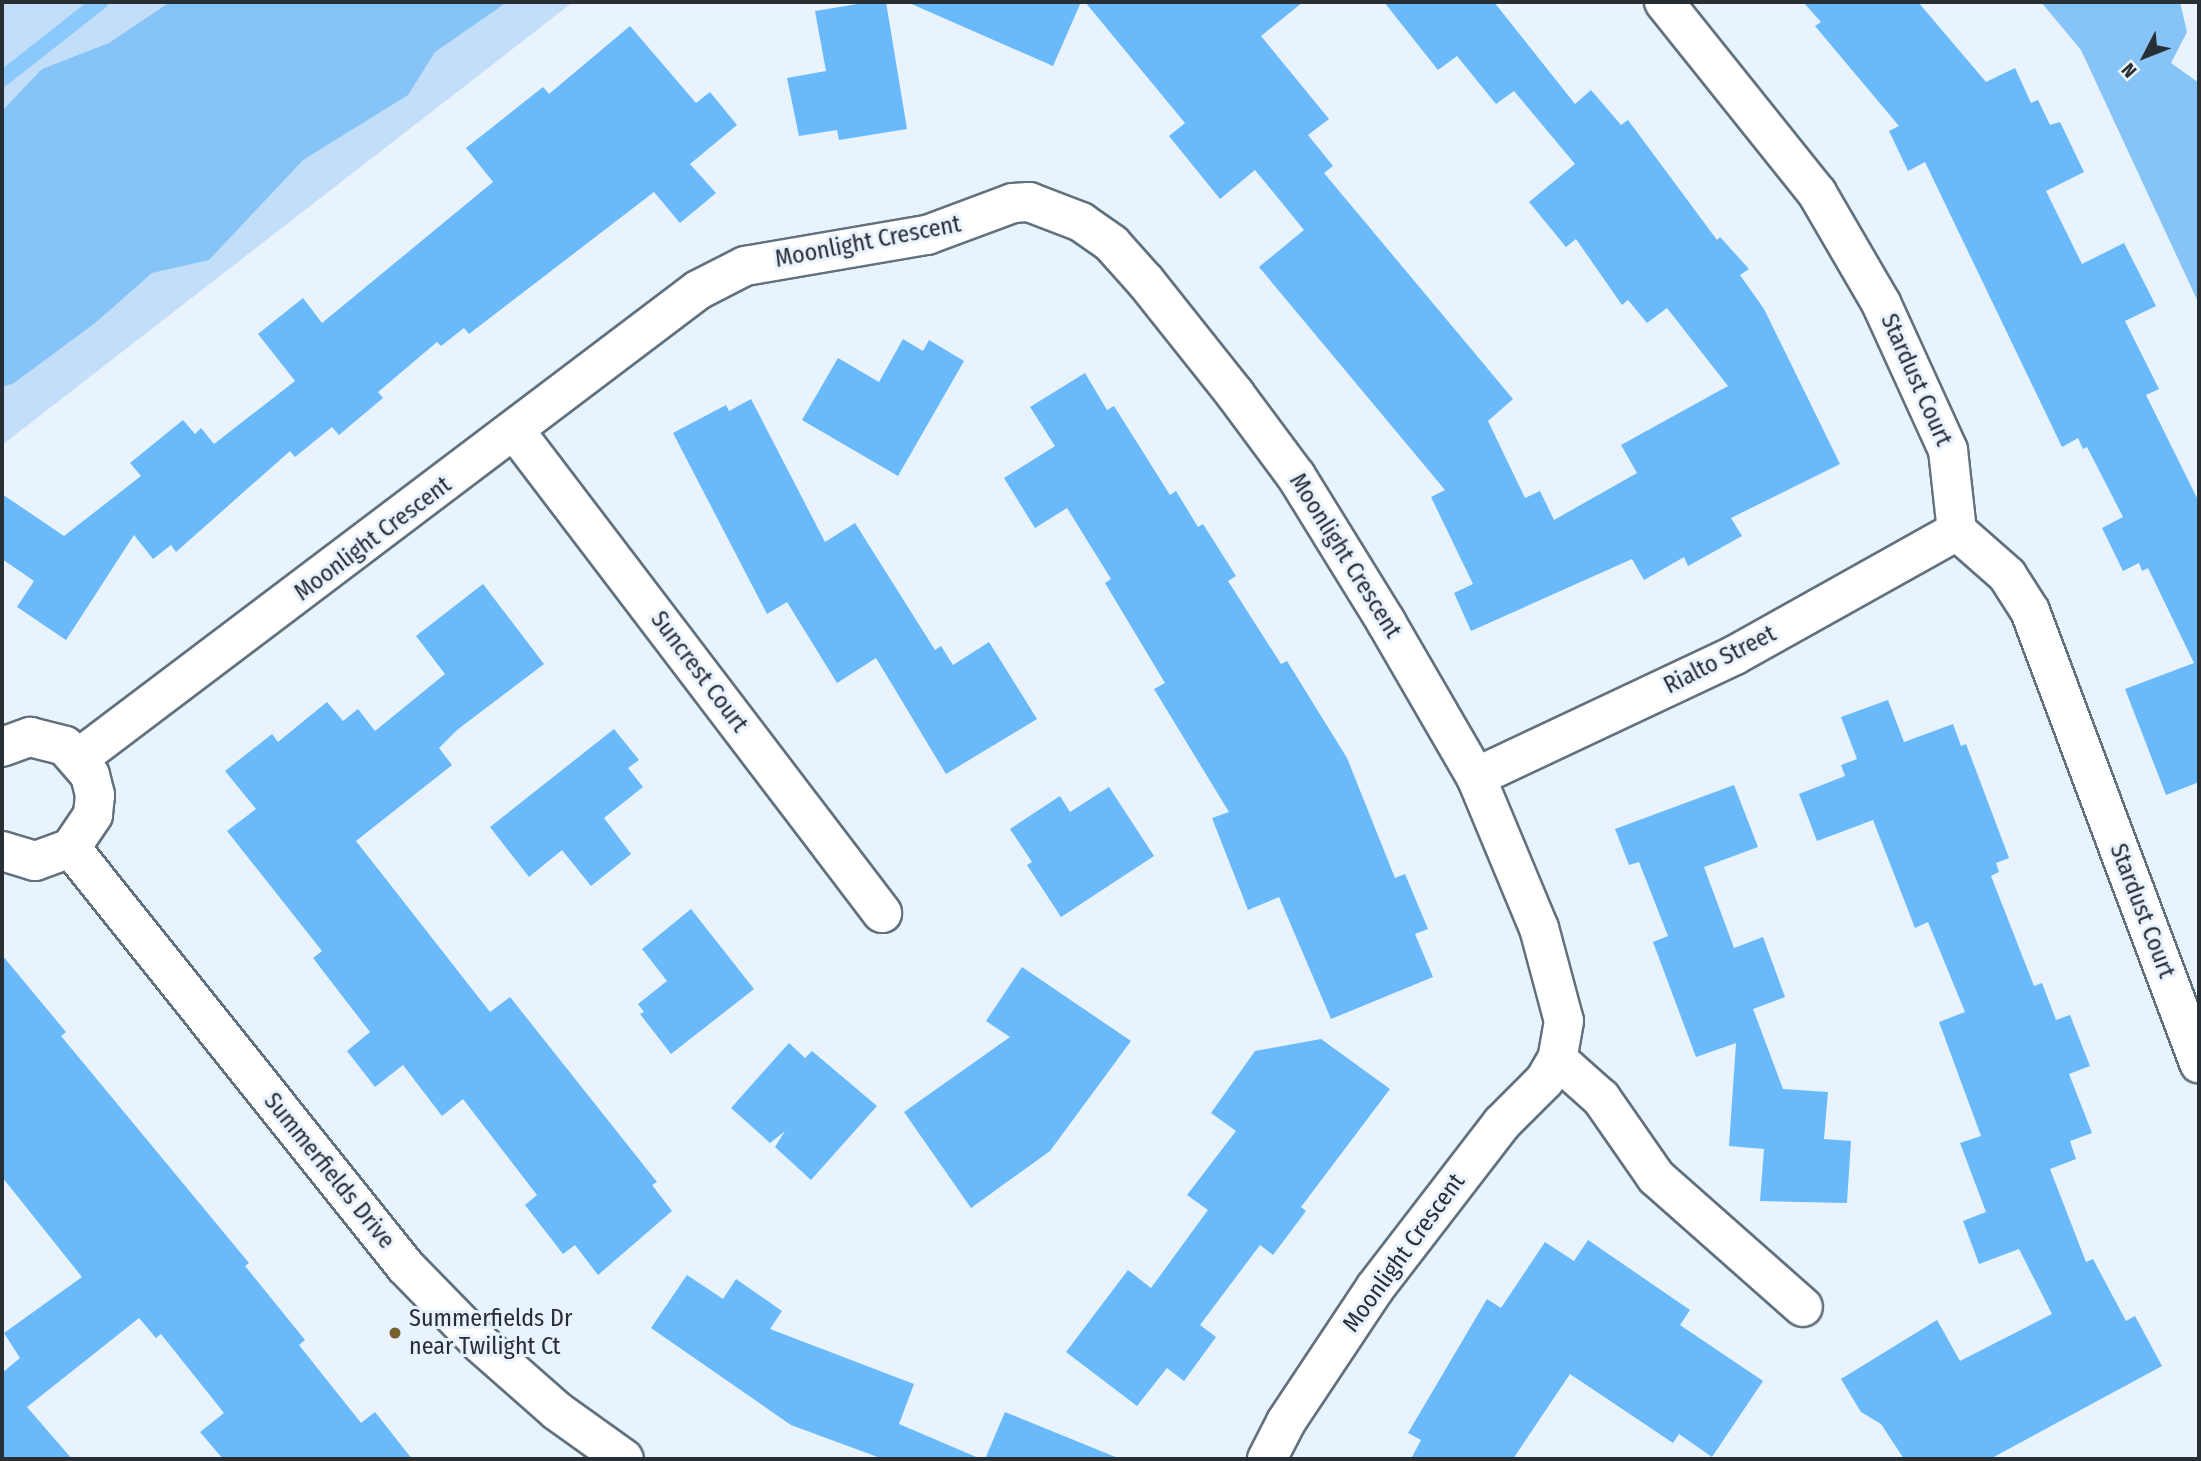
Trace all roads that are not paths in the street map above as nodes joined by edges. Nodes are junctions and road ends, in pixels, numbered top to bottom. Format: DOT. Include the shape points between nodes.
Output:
graph roads {
  1 [pos="1664,2"];
  2 [pos="515,431"];
  3 [pos="1957,531"];
  4 [pos="2,747"];
  5 [pos="79,758"];
  6 [pos="1476,777"];
  7 [pos="71,848"];
  8 [pos="2,851"];
  9 [pos="883,913"];
  10 [pos="1557,1059"];
  11 [pos="2199,1064"];
  12 [pos="1803,1307"];
  13 [pos="624,1459"];
  14 [pos="1267,1459"];
  1 -- 3 [label="street, Stardust Court" via="1817,193 1881,303 1948,450"];
  2 -- 5 [label="street, Moonlight Crescent"];
  2 -- 6 [label="street, Moonlight Crescent" via="698,290 745,266 927,234 1029,202 1081,222 1112,244 1235,394 1296,476"];
  2 -- 9 [label="street, Suncrest Court"];
  3 -- 6 [label="street, Rialto Street" via="1735,655"];
  3 -- 11 [label="street, Stardust Court" via="2007,576 2030,611"];
  4 -- 5 [label="street" via="30,737 48,739"];
  5 -- 7 [label="street" via="95,795 93,815"];
  6 -- 10 [label="street, Moonlight Crescent" via="1539,928 1559,990 1564,1021"];
  7 -- 8 [label="street" via="35,861"];
  7 -- 13 [label="street, Summerfields Drive" via="405,1266 481,1344 557,1411"];
  10 -- 12 [label="street" via="1601,1098 1656,1177"];
  10 -- 14 [label="street, Moonlight Crescent" via="1545,1080 1466,1167 1375,1288 1286,1422"];
}
